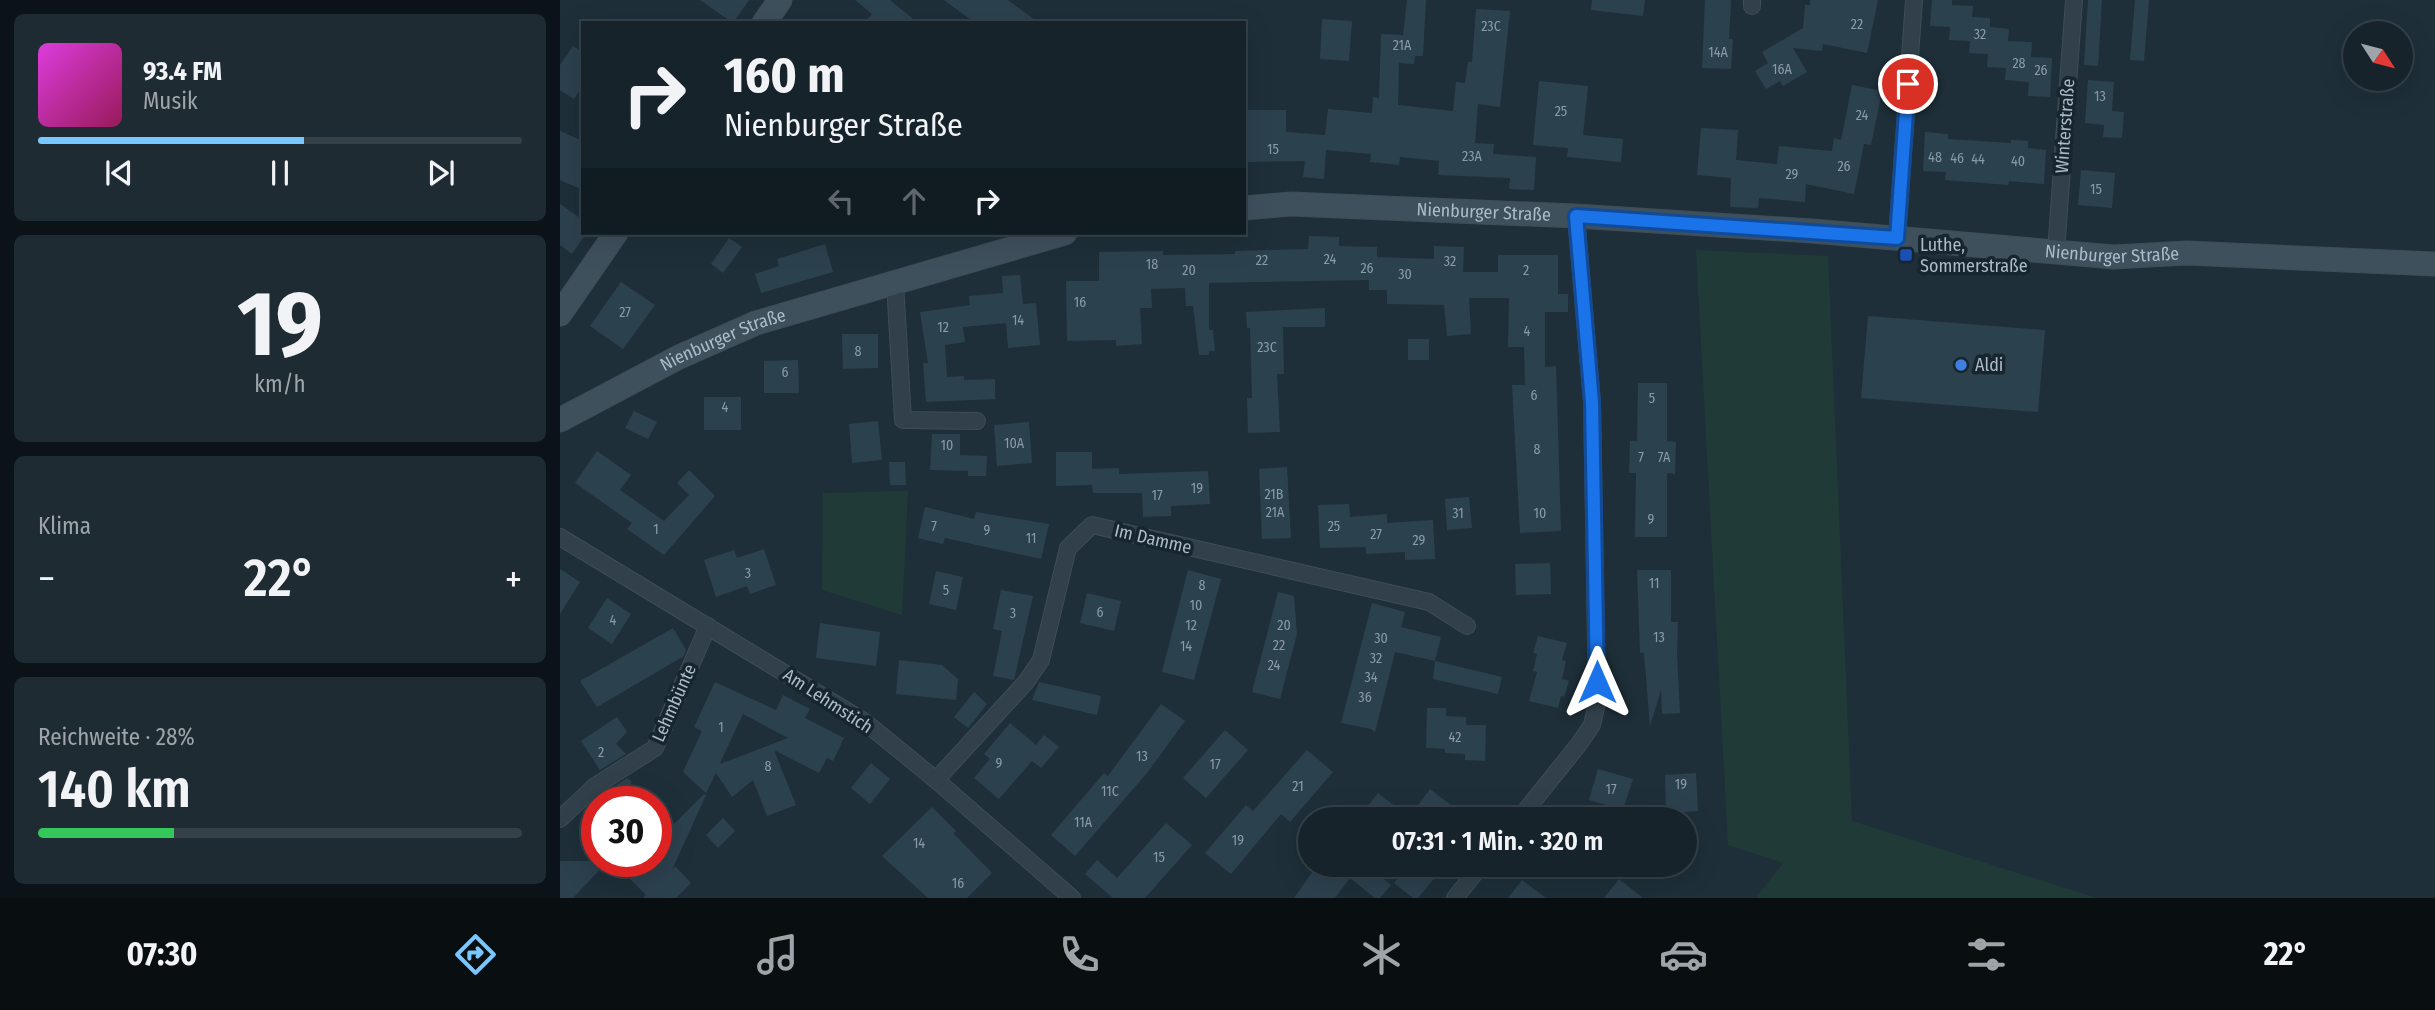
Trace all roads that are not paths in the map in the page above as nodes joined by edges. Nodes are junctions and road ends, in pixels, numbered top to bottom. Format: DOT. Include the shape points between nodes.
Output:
graph roads {
  1 [pos="780,0"];
  2 [pos="1914,0"];
  3 [pos="2074,0"];
  4 [pos="765,21"];
  5 [pos="1246,208"];
  6 [pos="1576,216"];
  7 [pos="615,235"];
  8 [pos="1058,235"];
  9 [pos="1897,238"];
  10 [pos="2056,252"];
  11 [pos="2435,264"];
  12 [pos="895,283"];
  13 [pos="560,314"];
  14 [pos="560,420"];
  15 [pos="977,421"];
  16 [pos="560,537"];
  17 [pos="708,626"];
  18 [pos="1467,626"];
  19 [pos="936,780"];
  20 [pos="1529,807"];
  21 [pos="560,819"];
  22 [pos="1472,877"];
  23 [pos="1072,898"];
  24 [pos="1455,898"];
  1 -- 4 [label="street"];
  2 -- 9 [label="street"];
  3 -- 10 [label="street, Winterstraße"];
  5 -- 6 [label="street, Nienburger Straße" via="1291,204"];
  6 -- 9 [label="street, Nienburger Straße"];
  6 -- 20 [label="street" via="1592,402 1597,703 1592,725"];
  7 -- 13 [label="street"];
  8 -- 12 [label="street, Nienburger Straße"];
  9 -- 10 [label="street, Nienburger Straße"];
  10 -- 11 [label="street, Nienburger Straße"];
  12 -- 14 [label="street, Nienburger Straße" via="756,323 679,357"];
  12 -- 15 [label="street" via="903,420"];
  16 -- 17 [label="street, Am Lehmstich"];
  17 -- 19 [label="street, Am Lehmstich" via="865,722"];
  17 -- 21 [label="street, Lehmbünte" via="654,748 595,786"];
  18 -- 19 [label="street, Im Damme" via="1429,601 1092,525 1068,548 1041,660"];
  19 -- 23 [label="street, Am Lehmstich"];
  22 -- 24 [label="street"];
}
